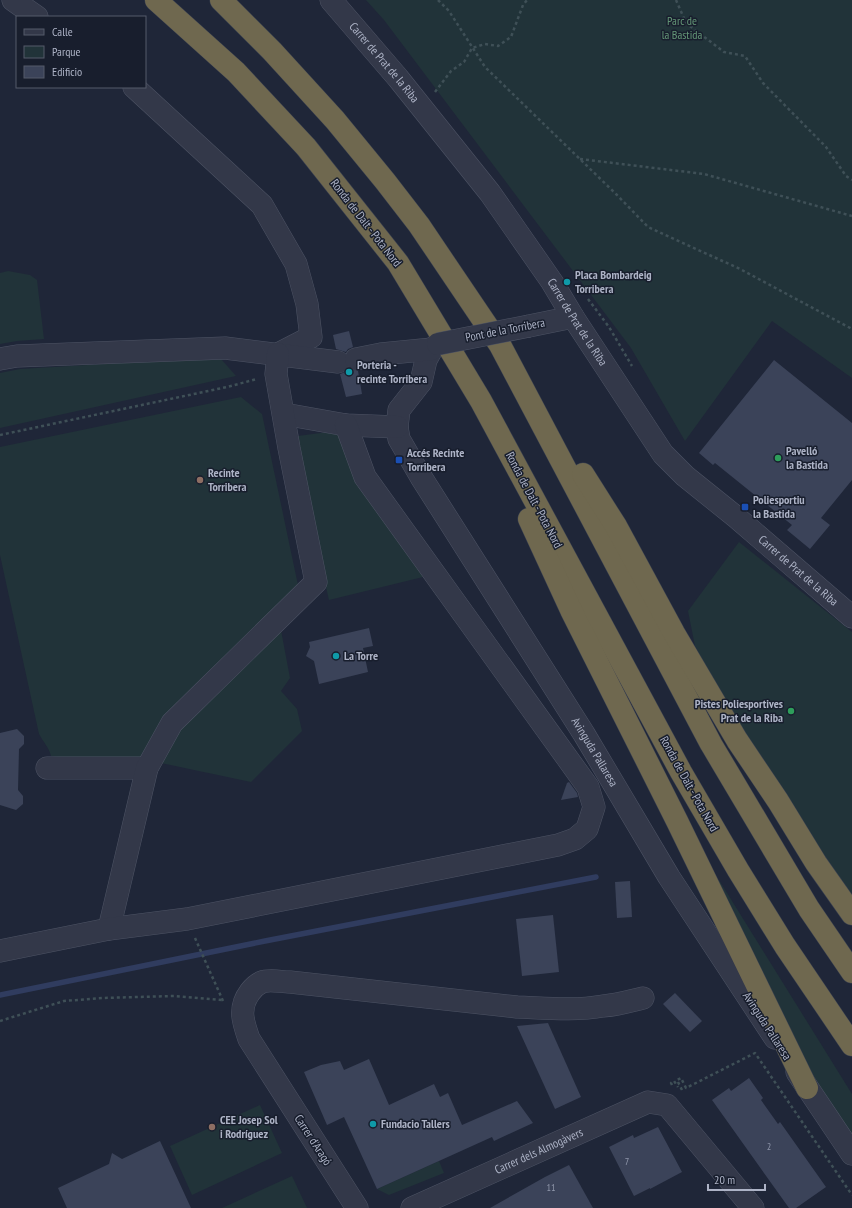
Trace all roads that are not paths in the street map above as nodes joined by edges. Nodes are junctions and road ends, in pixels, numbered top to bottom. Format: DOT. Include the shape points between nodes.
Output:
graph roads {
  1 [pos="12,0"];
  2 [pos="156,0"];
  3 [pos="221,0"];
  4 [pos="331,0"];
  5 [pos="36,16"];
  6 [pos="135,88"];
  7 [pos="573,317"];
  8 [pos="500,345"];
  9 [pos="440,348"];
  10 [pos="278,354"];
  11 [pos="0,358"];
  12 [pos="284,414"];
  13 [pos="346,425"];
  14 [pos="397,427"];
  15 [pos="852,617"];
  16 [pos="47,768"];
  17 [pos="147,768"];
  18 [pos="852,914"];
  19 [pos="109,929"];
  20 [pos="0,951"];
  21 [pos="852,972"];
  22 [pos="643,998"];
  23 [pos="852,1045"];
  24 [pos="807,1088"];
  25 [pos="852,1154"];
  26 [pos="357,1208"];
  27 [pos="412,1208"];
  28 [pos="753,1208"];
  1 -- 5 [label="street"];
  2 -- 9 [label="highway, Ronda de Dalt - Pota Nord" via="236,72 306,147 398,263"];
  3 -- 8 [label="highway" via="335,120 385,181 424,232"];
  4 -- 7 [label="street, Carrer de Prat de la Riba" via="398,78 490,193 552,282"];
  6 -- 10 [label="street" via="262,205 296,264 307,304 311,338"];
  7 -- 9 [label="street, Pont de la Torribera, bridge"];
  7 -- 15 [label="street, Carrer de Prat de la Riba" via="663,454 685,476"];
  8 -- 18 [label="highway" via="616,526 674,633 737,740"];
  8 -- 21 [label="highway" via="711,744 809,909"];
  9 -- 10 [label="street, Pont de la Torribera" via="347,360"];
  9 -- 14 [label="street, Avinguda Pallaresa" via="426,360 420,382 399,410"];
  9 -- 23 [label="highway, Ronda de Dalt - Pota Nord" via="481,401 681,772 738,870 785,946"];
  9 -- 24 [label="highway" via="677,821"];
  10 -- 11 [label="street, Pont de la Torribera" via="225,348"];
  10 -- 12 [label="street" via="276,374"];
  12 -- 13 [label="street"];
  12 -- 17 [label="street" via="316,582 172,723"];
  13 -- 14 [label="street"];
  13 -- 19 [label="street" via="365,477 588,786 594,807 587,829 575,840 558,845 187,919"];
  14 -- 24 [label="street, Avinguda Pallaresa" via="399,439 411,461 584,734 670,877"];
  16 -- 17 [label="street"];
  17 -- 19 [label="street"];
  19 -- 20 [label="street"];
  22 -- 26 [label="street, Carrer d'Aragó" via="603,1007 568,1009 516,1007 271,981 262,982 253,988 245,999 242,1010 250,1039"];
  24 -- 25 [label="street, Avinguda Pallaresa"];
  27 -- 28 [label="street, Carrer dels Almogàvers" via="648,1102 667,1105"];
}
